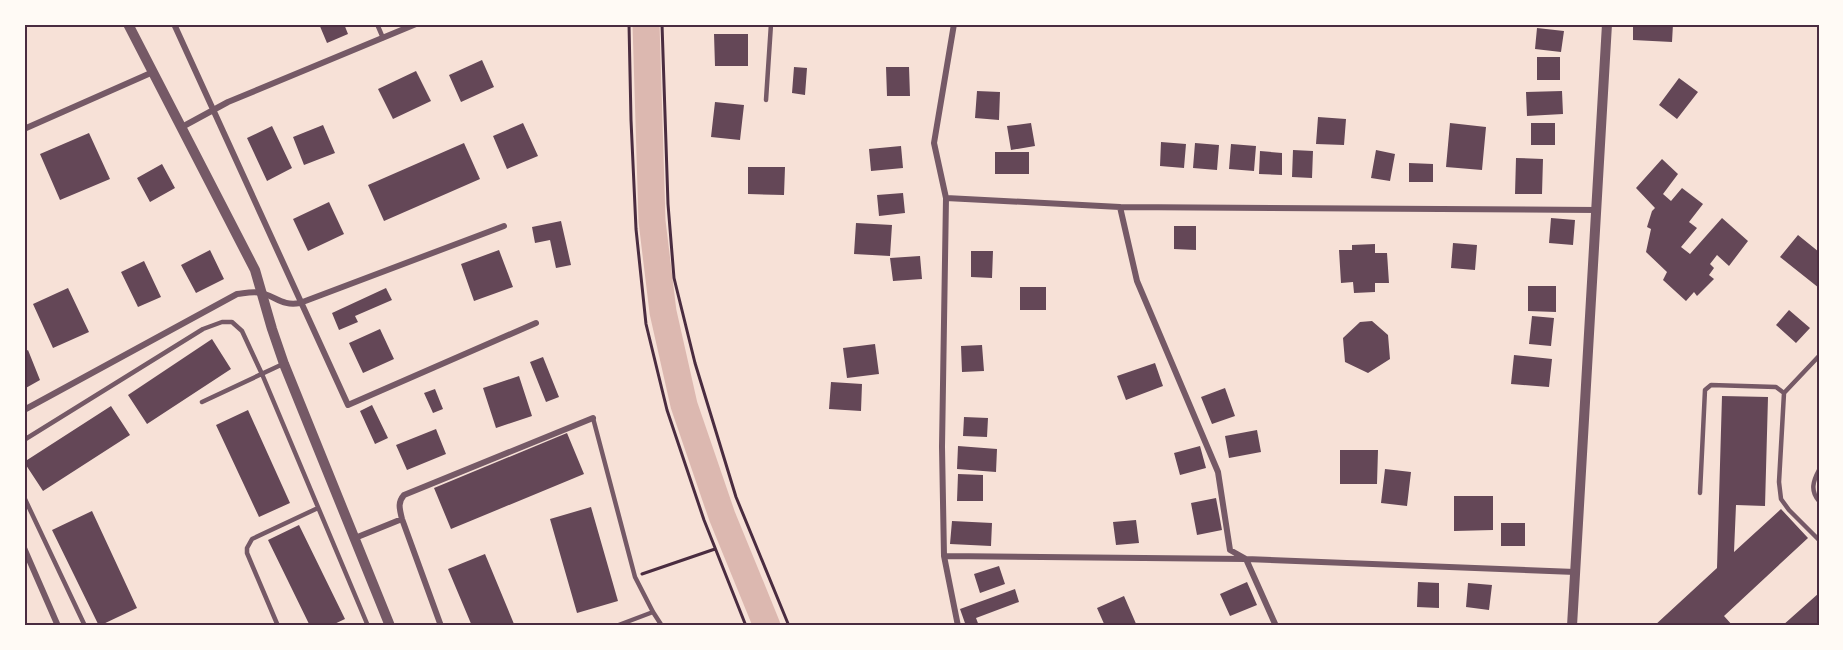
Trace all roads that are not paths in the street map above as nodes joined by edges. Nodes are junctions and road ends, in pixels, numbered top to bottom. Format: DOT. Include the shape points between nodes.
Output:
graph roads {
  1 [pos="128,24"];
  2 [pos="174,24"];
  3 [pos="377,24"];
  4 [pos="416,24"];
  5 [pos="771,24"];
  6 [pos="954,24"];
  7 [pos="1607,24"];
  8 [pos="383,38"];
  9 [pos="153,72"];
  10 [pos="766,100"];
  11 [pos="213,111"];
  12 [pos="182,127"];
  13 [pos="24,129"];
  14 [pos="946,198"];
  15 [pos="1120,207"];
  16 [pos="1597,210"];
  17 [pos="504,226"];
  18 [pos="263,294"];
  19 [pos="300,303"];
  20 [pos="536,322"];
  21 [pos="1819,356"];
  22 [pos="284,364"];
  23 [pos="262,374"];
  24 [pos="1784,393"];
  25 [pos="202,402"];
  26 [pos="24,410"];
  27 [pos="593,418"];
  28 [pos="24,440"];
  29 [pos="1819,470"];
  30 [pos="1700,494"];
  31 [pos="24,497"];
  32 [pos="1819,501"];
  33 [pos="318,508"];
  34 [pos="402,519"];
  35 [pos="355,538"];
  36 [pos="1819,540"];
  37 [pos="24,549"];
  38 [pos="944,556"];
  39 [pos="1246,559"];
  40 [pos="1575,572"];
  41 [pos="653,612"];
  42 [pos="624,625"];
  43 [pos="58,626"];
  44 [pos="85,626"];
  45 [pos="278,626"];
  46 [pos="368,626"];
  47 [pos="390,626"];
  48 [pos="441,626"];
  49 [pos="616,626"];
  50 [pos="662,626"];
  51 [pos="958,626"];
  52 [pos="1276,626"];
  53 [pos="1572,626"];
  1 -- 9 [label="street"];
  2 -- 11 [label="street"];
  3 -- 8 [label="lane"];
  4 -- 8 [label="street"];
  5 -- 10 [label="lane"];
  6 -- 14 [label="street" via="934,143"];
  7 -- 16 [label="street"];
  8 -- 11 [label="street"];
  9 -- 12 [label="street"];
  9 -- 13 [label="street"];
  11 -- 12 [label="street"];
  11 -- 19 [label="street"];
  12 -- 18 [label="street" via="255,270"];
  14 -- 15 [label="street"];
  14 -- 38 [label="street"];
  15 -- 16 [label="street"];
  15 -- 39 [label="street" via="1137,281 1218,472 1230,550"];
  16 -- 40 [label="street"];
  17 -- 19 [label="street"];
  18 -- 19 [label="street" via="289,305"];
  18 -- 22 [label="street"];
  18 -- 26 [label="street" via="237,294"];
  19 -- 20 [label="street" via="348,405"];
  21 -- 24 [label="lane"];
  22 -- 23 [label="lane"];
  22 -- 35 [label="street"];
  23 -- 25 [label="lane"];
  23 -- 28 [label="lane" via="242,332 232,322 222,322 203,329"];
  23 -- 33 [label="lane"];
  24 -- 30 [label="lane" via="1776,387 1711,385 1705,390"];
  24 -- 36 [label="lane" via="1781,499"];
  27 -- 34 [label="street" via="404,495 399,502"];
  27 -- 41 [label="lane" via="635,577"];
  29 -- 32 [label="lane" via="1813,482 1814,496"];
  31 -- 44 [label="lane"];
  33 -- 45 [label="lane" via="252,539 247,548"];
  33 -- 46 [label="lane"];
  34 -- 35 [label="street"];
  34 -- 48 [label="street"];
  35 -- 47 [label="street"];
  37 -- 43 [label="street"];
  38 -- 39 [label="street"];
  38 -- 51 [label="street"];
  39 -- 40 [label="street"];
  39 -- 52 [label="street"];
  40 -- 53 [label="street"];
  41 -- 42 [label="lane"];
  41 -- 50 [label="lane"];
  42 -- 49 [label="lane"];
}
